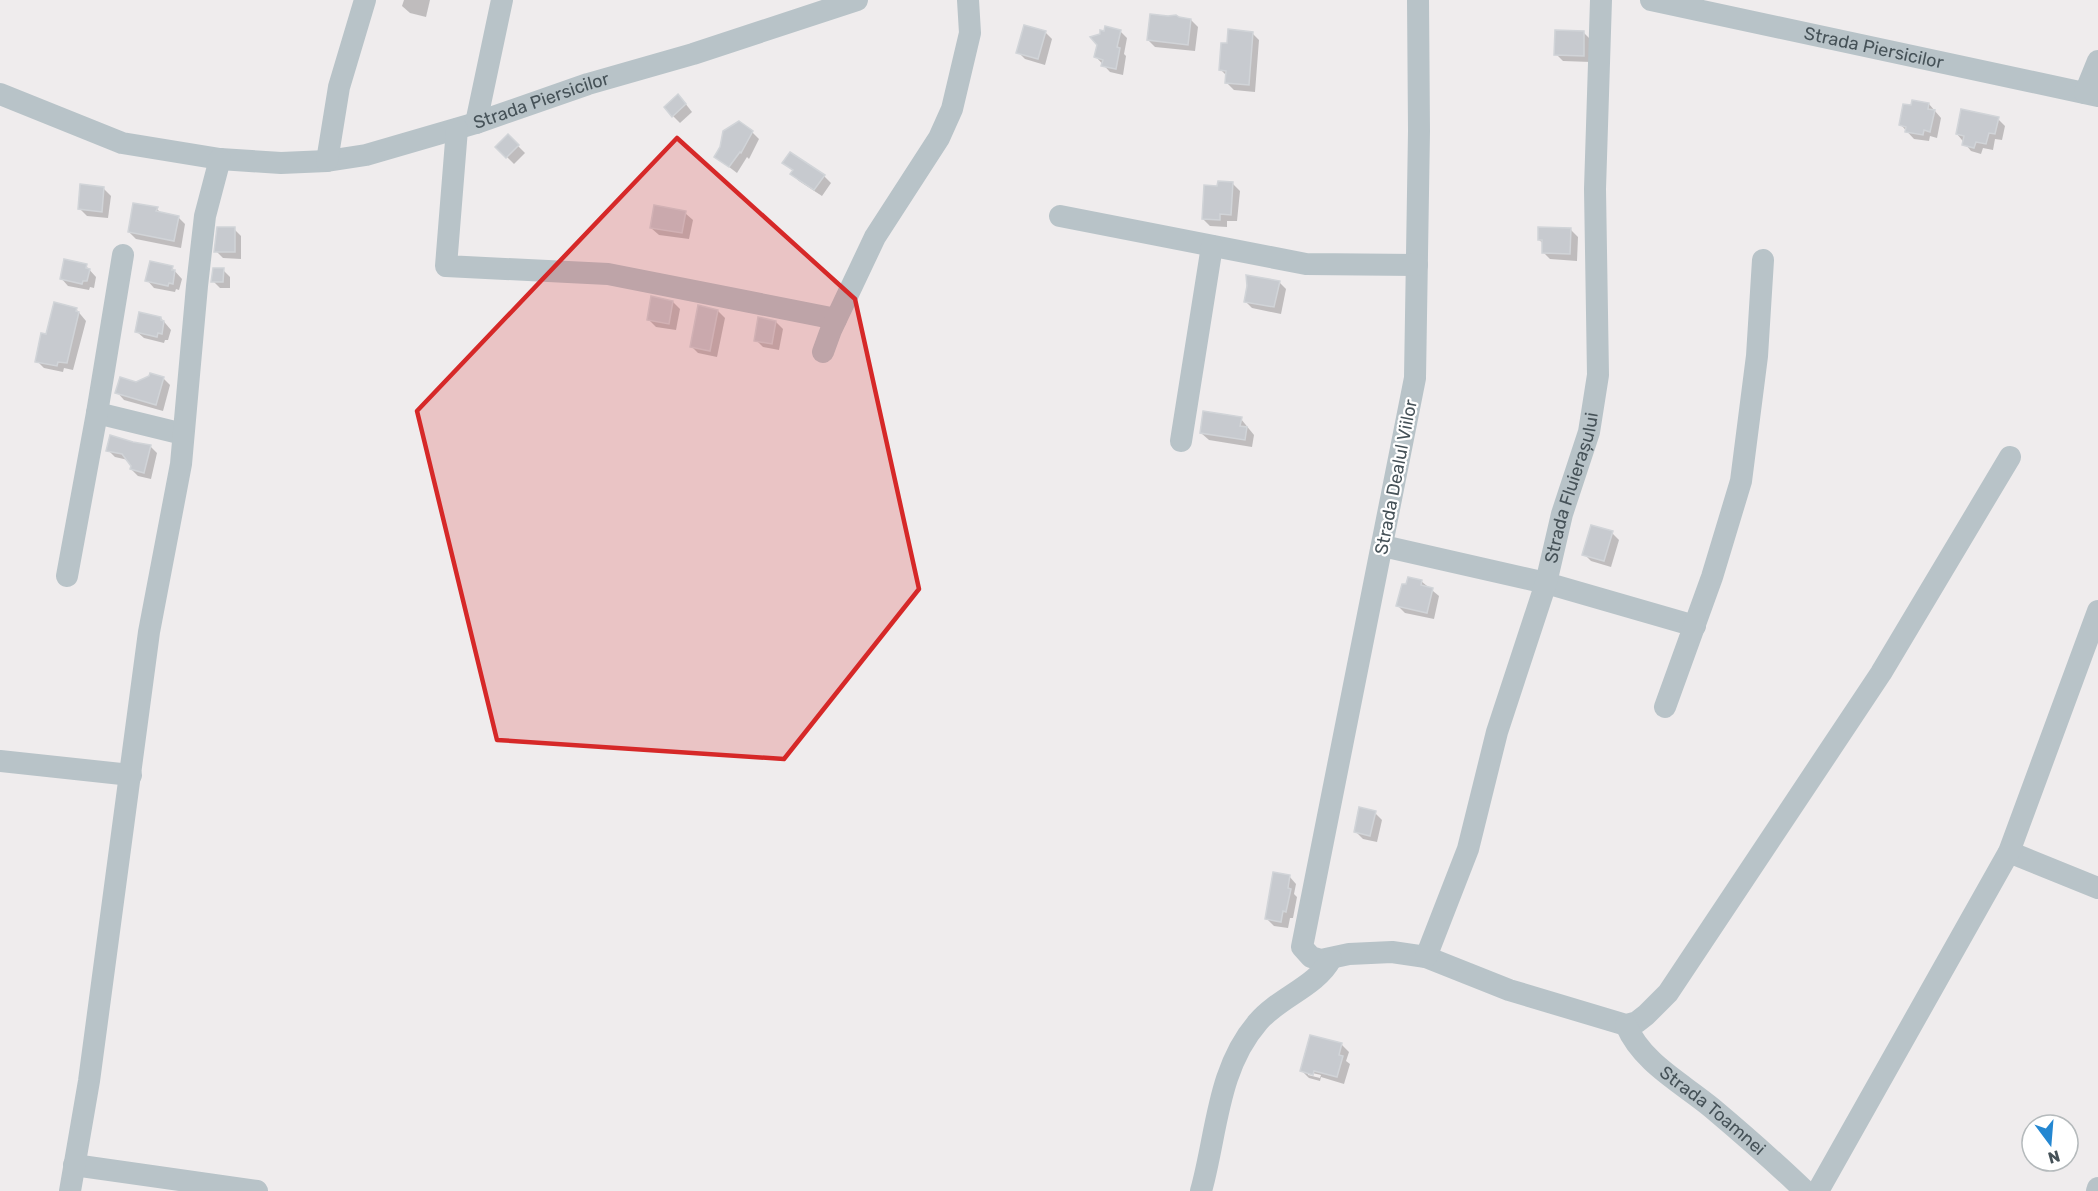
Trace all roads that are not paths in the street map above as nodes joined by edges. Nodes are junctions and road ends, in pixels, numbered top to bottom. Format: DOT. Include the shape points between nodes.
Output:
graph roads {
  1 [pos="365,0"];
  2 [pos="502,0"];
  3 [pos="857,0"];
  4 [pos="968,0"];
  5 [pos="1418,0"];
  6 [pos="1602,0"];
  7 [pos="1651,0"];
  8 [pos="2098,61"];
  9 [pos="0,94"];
  10 [pos="2091,94"];
  11 [pos="466,126"];
  12 [pos="219,159"];
  13 [pos="327,161"];
  14 [pos="1060,216"];
  15 [pos="1212,246"];
  16 [pos="123,255"];
  17 [pos="1763,260"];
  18 [pos="1418,265"];
  19 [pos="836,319"];
  20 [pos="823,352"];
  21 [pos="97,412"];
  22 [pos="183,434"];
  23 [pos="1181,441"];
  24 [pos="2010,457"];
  25 [pos="1383,546"];
  26 [pos="67,576"];
  27 [pos="1546,583"];
  28 [pos="2098,611"];
  29 [pos="1695,626"];
  30 [pos="1665,707"];
  31 [pos="0,761"];
  32 [pos="131,775"];
  33 [pos="2009,852"];
  34 [pos="2098,888"];
  35 [pos="1426,957"];
  36 [pos="1331,959"];
  37 [pos="1626,1025"];
  38 [pos="74,1165"];
  39 [pos="70,1191"];
  40 [pos="257,1191"];
  41 [pos="1201,1191"];
  42 [pos="1805,1191"];
  43 [pos="1818,1191"];
  1 -- 13 [label="street" via="339,87"];
  2 -- 11 [label="street"];
  3 -- 11 [label="street, Strada Piersicilor"];
  4 -- 19 [label="street" via="970,33 952,108 939,138 875,237"];
  5 -- 18 [label="street, Strada Dealul Viilor"];
  6 -- 27 [label="street, Strada Fluierașului" via="1595,189 1598,375 1589,432 1562,514"];
  7 -- 10 [label="street, Strada Piersicilor"];
  8 -- 10 [label="street"];
  9 -- 12 [label="street, Strada Piersicilor" via="122,143"];
  11 -- 13 [label="street, Strada Piersicilor" via="366,155"];
  11 -- 19 [label="street" via="446,266 608,274"];
  12 -- 13 [label="street, Strada Piersicilor"];
  12 -- 22 [label="street" via="205,216"];
  14 -- 15 [label="street"];
  15 -- 18 [label="street" via="1306,264"];
  15 -- 23 [label="street"];
  16 -- 21 [label="street"];
  17 -- 29 [label="street" via="1757,356 1741,481"];
  18 -- 25 [label="street, Strada Dealul Viilor" via="1416,378"];
  19 -- 20 [label="street"];
  21 -- 22 [label="street"];
  21 -- 26 [label="street"];
  22 -- 32 [label="street" via="181,464 149,632"];
  24 -- 37 [label="street" via="1881,673 1668,993 1637,1022"];
  25 -- 27 [label="street"];
  25 -- 36 [label="street, Strada Dealul Viilor" via="1302,946 1315,959"];
  27 -- 29 [label="street"];
  27 -- 35 [label="street, Strada Fluierașului" via="1497,732 1468,849"];
  28 -- 33 [label="street"];
  29 -- 30 [label="street"];
  31 -- 32 [label="street"];
  32 -- 38 [label="street"];
  33 -- 34 [label="street"];
  33 -- 43 [label="street"];
  35 -- 36 [label="street" via="1392,952"];
  35 -- 37 [label="street" via="1509,990"];
  36 -- 41 [label="street" via="1323,970 1259,1020 1239,1048 1219,1106"];
  37 -- 42 [label="street, Strada Toamnei" via="1643,1053 1737,1128"];
  38 -- 39 [label="street"];
  38 -- 40 [label="street"];
}
